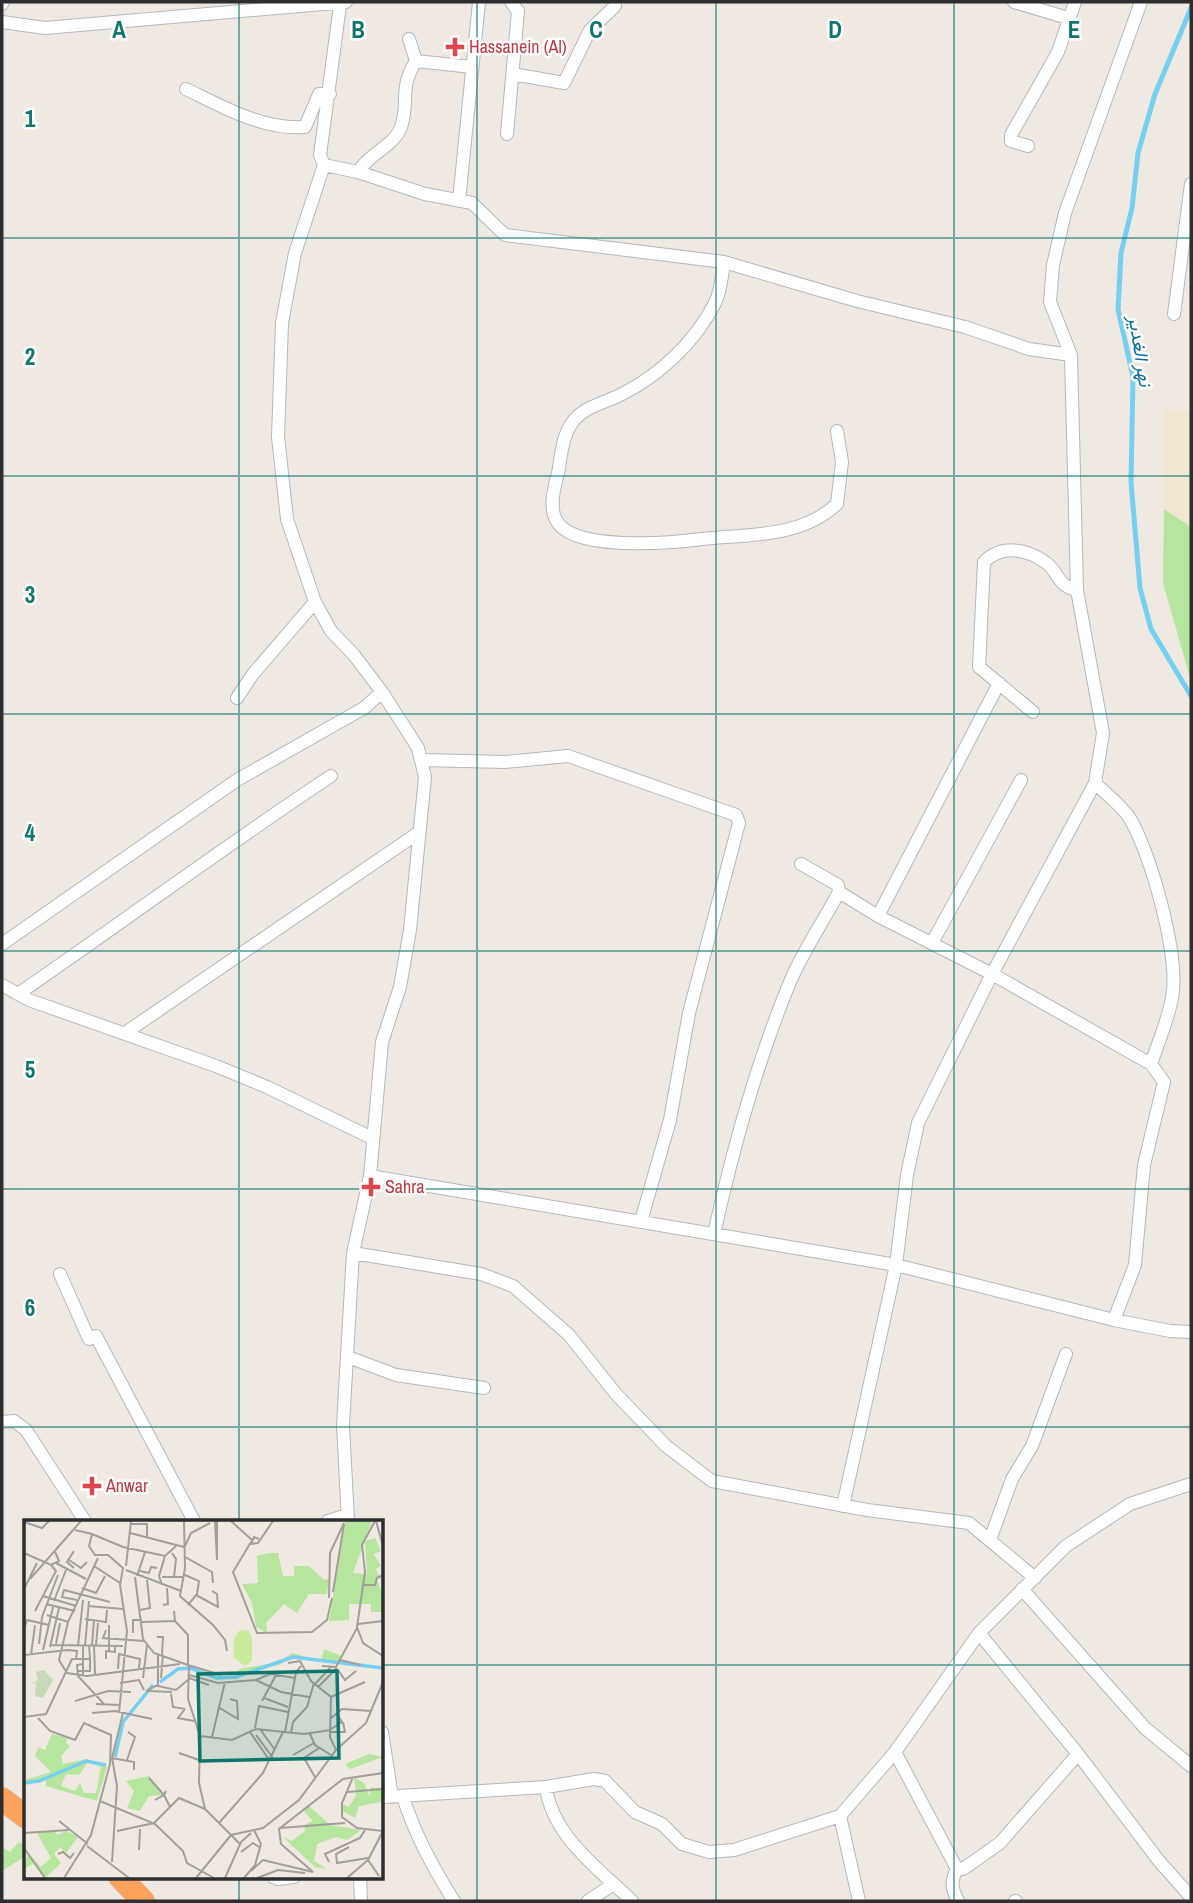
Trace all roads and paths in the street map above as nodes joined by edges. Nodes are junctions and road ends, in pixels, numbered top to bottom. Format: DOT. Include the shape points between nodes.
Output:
graph roads {
  1 [pos="478,2"];
  2 [pos="511,2"];
  3 [pos="1014,2"];
  4 [pos="1075,2"];
  5 [pos="1141,2"];
  6 [pos="344,3"];
  7 [pos="615,6"];
  8 [pos="1069,18"];
  9 [pos="2,22"];
  10 [pos="409,39"];
  11 [pos="416,61"];
  12 [pos="472,67"];
  13 [pos="513,74"];
  14 [pos="186,89"];
  15 [pos="330,94"];
  16 [pos="507,134"];
  17 [pos="1028,146"];
  18 [pos="324,165"];
  19 [pos="358,172"];
  20 [pos="1191,184"];
  21 [pos="459,201"];
  22 [pos="724,262"];
  23 [pos="1174,314"];
  24 [pos="1070,355"];
  25 [pos="837,431"];
  26 [pos="1077,590"];
  27 [pos="315,602"];
  28 [pos="999,683"];
  29 [pos="382,692"];
  30 [pos="237,698"];
  31 [pos="1034,712"];
  32 [pos="423,760"];
  33 [pos="331,776"];
  34 [pos="1021,780"];
  35 [pos="1095,783"];
  36 [pos="418,833"];
  37 [pos="802,864"];
  38 [pos="839,892"];
  39 [pos="878,916"];
  40 [pos="932,943"];
  41 [pos="2,944"];
  42 [pos="992,974"];
  43 [pos="2,985"];
  44 [pos="18,994"];
  45 [pos="125,1033"];
  46 [pos="1151,1064"];
  47 [pos="372,1138"];
  48 [pos="370,1176"];
  49 [pos="641,1221"];
  50 [pos="714,1234"];
  51 [pos="353,1254"];
  52 [pos="897,1265"];
  53 [pos="60,1274"];
  54 [pos="1114,1320"];
  55 [pos="1191,1332"];
  56 [pos="1066,1354"];
  57 [pos="348,1357"];
  58 [pos="484,1388"];
  59 [pos="2,1422"];
  60 [pos="1191,1484"];
  61 [pos="843,1506"];
  62 [pos="347,1518"];
  63 [pos="84,1520"];
  64 [pos="193,1520"];
  65 [pos="990,1540"];
  66 [pos="1035,1578"];
  67 [pos="1022,1589"];
  68 [pos="979,1633"];
  69 [pos="383,1738"];
  70 [pos="895,1752"];
  71 [pos="1078,1754"];
  72 [pos="1191,1766"];
  73 [pos="546,1787"];
  74 [pos="392,1797"];
  75 [pos="2,1799"];
  76 [pos="24,1816"];
  77 [pos="840,1816"];
  78 [pos="957,1869"];
  79 [pos="121,1878"];
  80 [pos="360,1878"];
  81 [pos="612,1885"];
  82 [pos="1191,1897"];
  83 [pos="143,1901"];
  84 [pos="361,1901"];
  85 [pos="454,1901"];
  86 [pos="588,1901"];
  87 [pos="632,1901"];
  88 [pos="859,1901"];
  89 [pos="958,1901"];
  1 -- 12 [label="street"];
  2 -- 13 [label="street" via="518,11"];
  3 -- 8 [label="street"];
  4 -- 8 [label="street"];
  5 -- 24 [label="street" via="1065,213 1053,265 1051,302"];
  6 -- 9 [label="street" via="45,28"];
  6 -- 15 [label="street"];
  7 -- 13 [label="street" via="590,30 564,83"];
  8 -- 17 [label="street" via="1058,52 1010,135 1011,141"];
  10 -- 11 [label="street"];
  11 -- 12 [label="street"];
  11 -- 19 [label="street" via="405,78 402,127"];
  12 -- 21 [label="street"];
  13 -- 16 [label="street"];
  14 -- 15 [label="street" via="250,118 292,128 305,127 319,94"];
  15 -- 18 [label="street" via="320,155"];
  18 -- 19 [label="street"];
  18 -- 27 [label="street" via="289,280 282,323 278,426 287,519"];
  19 -- 21 [label="street"];
  20 -- 23 [label="street"];
  21 -- 22 [label="street" via="472,203 505,235"];
  22 -- 24 [label="street" via="965,327 1029,349"];
  22 -- 25 [label="street" via="716,301 687,344 648,380 572,421 555,485 553,509 560,527 571,535 634,543 805,526 838,504 842,462"];
  24 -- 26 [label="street"];
  26 -- 28 [label="street" via="1061,584 1046,562 1006,548 984,562 979,667"];
  26 -- 35 [label="street" via="1103,733"];
  27 -- 29 [label="street" via="331,631"];
  27 -- 30 [label="street"];
  28 -- 31 [label="street"];
  28 -- 39 [label="street"];
  29 -- 32 [label="street"];
  29 -- 41 [label="street" via="364,709 237,780"];
  32 -- 36 [label="street"];
  32 -- 49 [label="street" via="505,762 568,756 736,815 739,823 689,1013 670,1120"];
  33 -- 44 [label="street"];
  34 -- 40 [label="street"];
  35 -- 42 [label="street"];
  35 -- 46 [label="street" via="1128,816 1144,845 1170,944 1172,997"];
  36 -- 45 [label="street"];
  36 -- 47 [label="street" via="410,930 400,987 383,1042"];
  37 -- 38 [label="street" via="838,884"];
  38 -- 39 [label="street"];
  38 -- 50 [label="street" via="791,980 747,1100"];
  39 -- 40 [label="street"];
  40 -- 42 [label="street"];
  42 -- 46 [label="street"];
  42 -- 52 [label="street" via="918,1123"];
  43 -- 44 [label="street"];
  44 -- 45 [label="street"];
  45 -- 47 [label="street" via="267,1087"];
  46 -- 54 [label="street" via="1164,1082 1163,1093 1144,1165 1135,1265"];
  47 -- 48 [label="street"];
  48 -- 49 [label="street"];
  48 -- 51 [label="street"];
  49 -- 50 [label="street"];
  50 -- 52 [label="street"];
  51 -- 57 [label="street"];
  51 -- 61 [label="street" via="481,1274 513,1286 569,1335 666,1447 712,1481"];
  52 -- 54 [label="street"];
  52 -- 61 [label="street"];
  53 -- 64 [label="street" via="89,1339 96,1336"];
  54 -- 55 [label="street"];
  56 -- 65 [label="street"];
  57 -- 58 [label="street" via="396,1375"];
  57 -- 62 [label="street" via="343,1425"];
  59 -- 63 [label="street" via="14,1421 26,1430"];
  60 -- 66 [label="street" via="1130,1504 1083,1532"];
  61 -- 65 [label="street" via="969,1523"];
  65 -- 66 [label="street"];
  66 -- 67 [label="street"];
  67 -- 68 [label="street"];
  67 -- 72 [label="street" via="1145,1728"];
  68 -- 70 [label="street"];
  68 -- 71 [label="street"];
  69 -- 74 [label="street"];
  70 -- 77 [label="street"];
  70 -- 78 [label="street"];
  71 -- 78 [label="street" via="1000,1843"];
  71 -- 82 [label="street"];
  73 -- 74 [label="street"];
  73 -- 77 [label="street" via="605,1781 635,1812 662,1825 682,1844 709,1852 734,1850"];
  73 -- 81 [label="street" via="548,1806 571,1841"];
  74 -- 85 [label="street" via="410,1819"];
  75 -- 76 [label="highway"];
  77 -- 88 [label="street"];
  78 -- 89 [label="street" via="952,1890"];
  79 -- 83 [label="highway"];
  80 -- 84 [label="street"];
  81 -- 86 [label="street"];
  81 -- 87 [label="street"];
}
